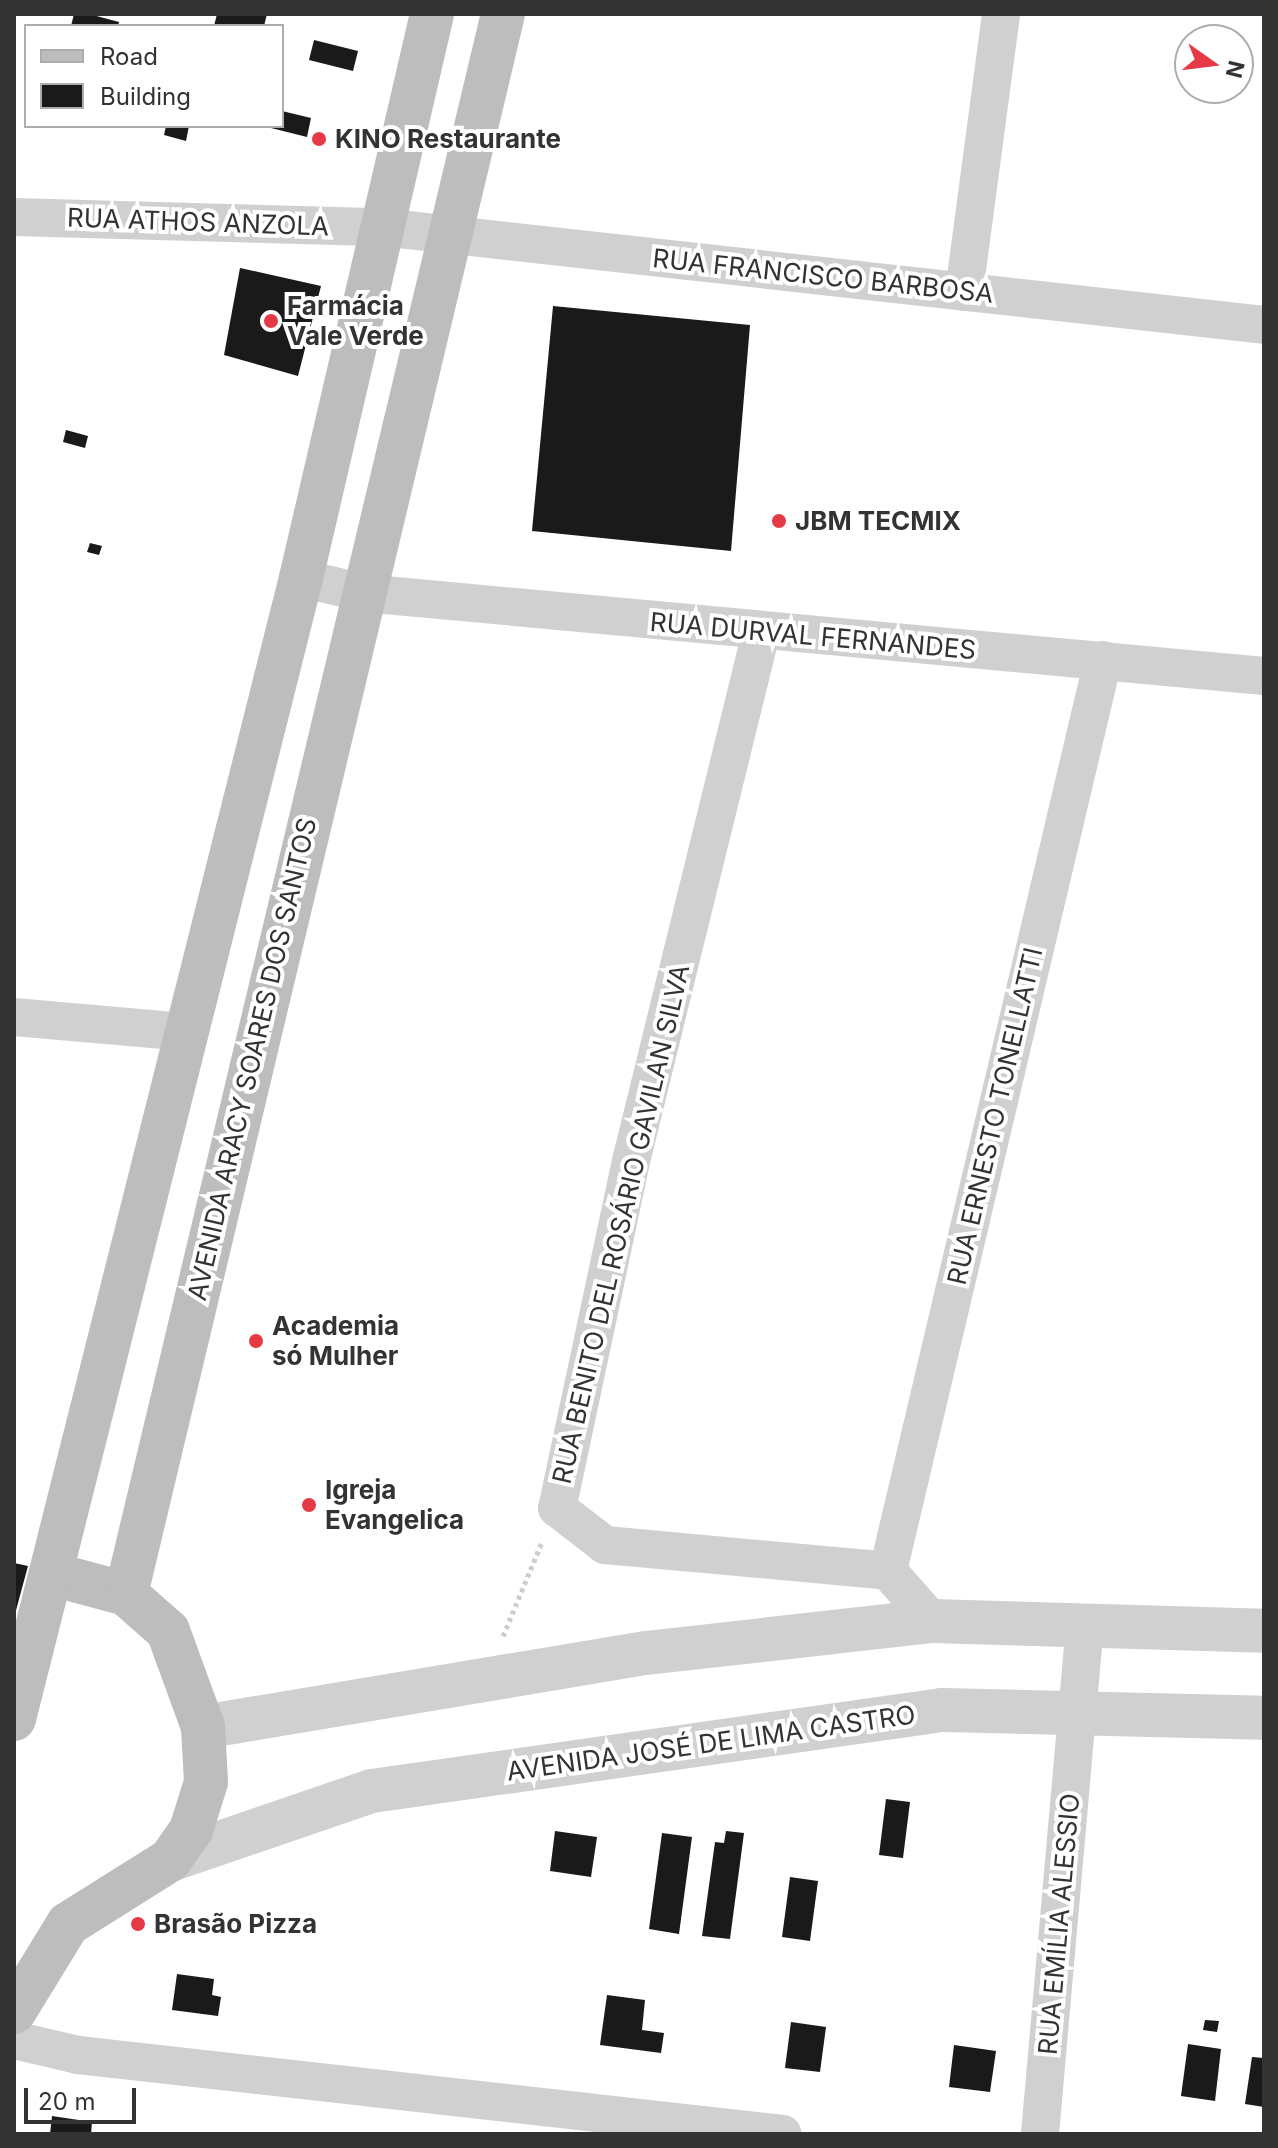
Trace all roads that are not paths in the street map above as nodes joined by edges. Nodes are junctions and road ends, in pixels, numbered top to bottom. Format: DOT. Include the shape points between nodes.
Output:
graph roads {
  1 [pos="432,14"];
  2 [pos="503,14"];
  3 [pos="1001,14"];
  4 [pos="14,217"];
  5 [pos="381,227"];
  6 [pos="451,234"];
  7 [pos="964,292"];
  8 [pos="1264,325"];
  9 [pos="301,578"];
  10 [pos="363,593"];
  11 [pos="761,633"];
  12 [pos="1103,660"];
  13 [pos="1264,676"];
  14 [pos="14,1017"];
  15 [pos="187,1032"];
  16 [pos="888,1571"];
  17 [pos="52,1574"];
  18 [pos="126,1594"];
  19 [pos="932,1621"];
  20 [pos="1085,1624"];
  21 [pos="1264,1631"];
  22 [pos="15,1706"];
  23 [pos="1079,1715"];
  24 [pos="1264,1718"];
  25 [pos="203,1727"];
  26 [pos="170,1860"];
  27 [pos="14,2012"];
  28 [pos="14,2040"];
  29 [pos="783,2134"];
  30 [pos="1040,2134"];
  1 -- 5 [label="main road"];
  2 -- 6 [label="main road, AVENIDA ARACY SOARES DOS SANTOS"];
  3 -- 7 [label="street"];
  4 -- 5 [label="street, RUA ATHOS ANZOLA"];
  5 -- 6 [label="street, RUA FRANCISCO BARBOSA"];
  5 -- 9 [label="main road"];
  6 -- 7 [label="street, RUA FRANCISCO BARBOSA"];
  6 -- 10 [label="main road, AVENIDA ARACY SOARES DOS SANTOS"];
  7 -- 8 [label="street, RUA FRANCISCO BARBOSA"];
  9 -- 10 [label="street, RUA DURVAL FERNANDES"];
  9 -- 15 [label="main road"];
  10 -- 11 [label="street, RUA DURVAL FERNANDES"];
  10 -- 18 [label="main road, AVENIDA ARACY SOARES DOS SANTOS"];
  11 -- 12 [label="street, RUA DURVAL FERNANDES"];
  11 -- 16 [label="street, RUA BENITO DEL ROSÁRIO GAVILAN SILVA" via="631,1161 557,1508 605,1545"];
  12 -- 13 [label="street, RUA DURVAL FERNANDES"];
  12 -- 16 [label="street, RUA ERNESTO TONELLATTI"];
  14 -- 15 [label="street"];
  15 -- 17 [label="main road"];
  16 -- 19 [label="street"];
  17 -- 18 [label="main road"];
  17 -- 22 [label="main road"];
  18 -- 25 [label="main road" via="168,1631"];
  19 -- 20 [label="street"];
  19 -- 25 [label="street" via="646,1653"];
  20 -- 21 [label="street"];
  20 -- 23 [label="street, RUA EMÍLIA ALESSIO"];
  23 -- 24 [label="street, AVENIDA JOSÉ DE LIMA CASTRO"];
  23 -- 26 [label="street, AVENIDA JOSÉ DE LIMA CASTRO" via="942,1710 372,1791"];
  23 -- 30 [label="street, RUA EMÍLIA ALESSIO"];
  25 -- 26 [label="main road" via="206,1782 191,1830"];
  26 -- 27 [label="main road" via="68,1924"];
  28 -- 29 [label="street" via="78,2055"];
}
